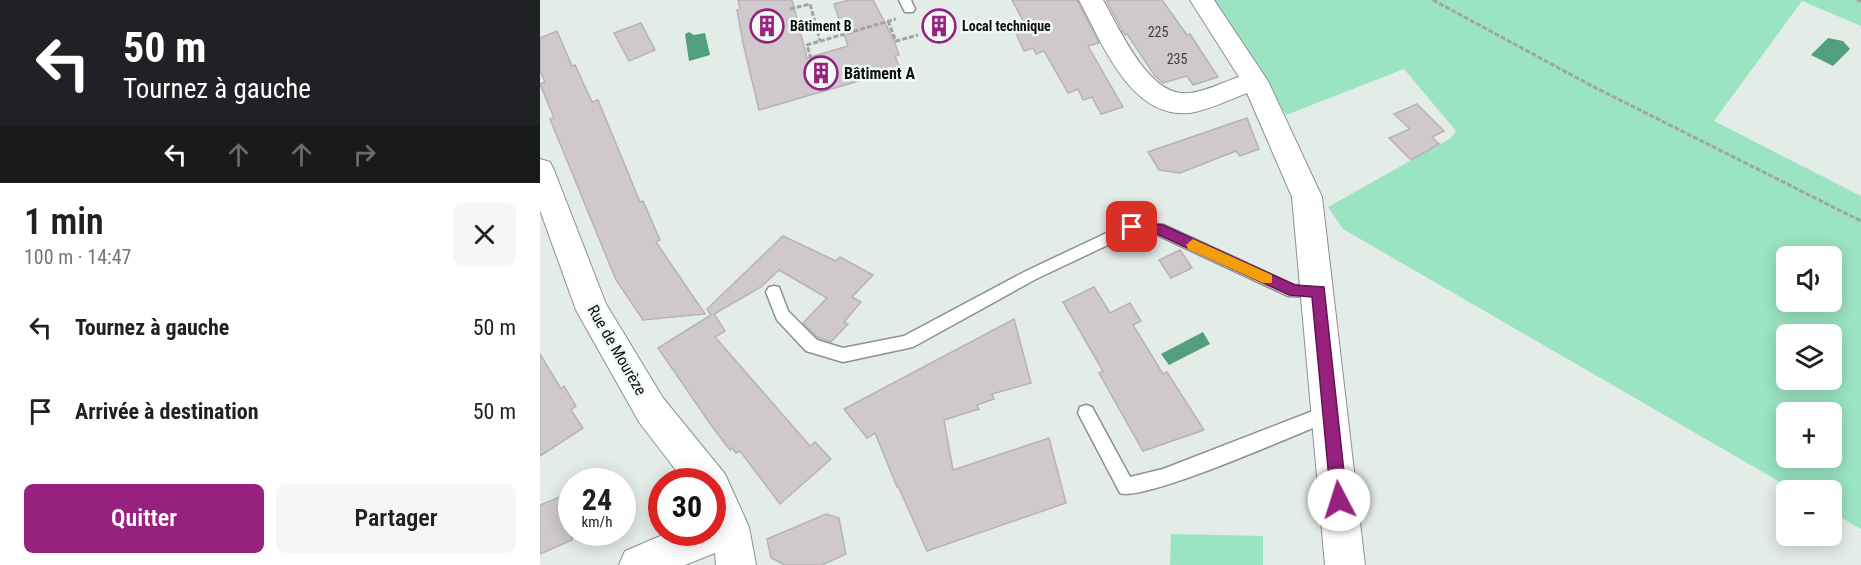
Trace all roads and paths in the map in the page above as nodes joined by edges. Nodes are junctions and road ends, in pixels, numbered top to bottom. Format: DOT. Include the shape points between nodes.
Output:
graph roads {
  1 [pos="1091,0"];
  2 [pos="1202,0"];
  3 [pos="1433,0"];
  4 [pos="790,9"];
  5 [pos="905,9"];
  6 [pos="888,21"];
  7 [pos="918,35"];
  8 [pos="820,41"];
  9 [pos="811,59"];
  10 [pos="1255,81"];
  11 [pos="542,184"];
  12 [pos="1861,221"];
  13 [pos="1319,291"];
  14 [pos="774,292"];
  15 [pos="1331,412"];
  16 [pos="1086,413"];
  17 [pos="697,468"];
  18 [pos="726,518"];
  19 [pos="730,527"];
  20 [pos="639,565"];
  21 [pos="736,565"];
  22 [pos="1345,565"];
  1 -- 10 [label="street" via="1146,89 1165,102 1189,103"];
  2 -- 10 [label="street"];
  3 -- 12 [label="path" via="1652,118"];
  4 -- 8 [label="path" via="810,4"];
  5 -- 6 [label="path"];
  6 -- 7 [label="path" via="896,41"];
  6 -- 8 [label="path"];
  8 -- 9 [label="path" via="807,45"];
  10 -- 13 [label="street" via="1307,197"];
  11 -- 17 [label="street, Rue de Mourèze" via="592,310 651,410"];
  13 -- 14 [label="lane" via="1293,291 1159,229 1132,227 907,342 843,355 812,346 782,315"];
  13 -- 15 [label="street"];
  15 -- 16 [label="lane" via="1163,478 1126,487"];
  15 -- 22 [label="street"];
  18 -- 19 [label="street"];
  19 -- 20 [label="street"];
  19 -- 21 [label="street"];
}
